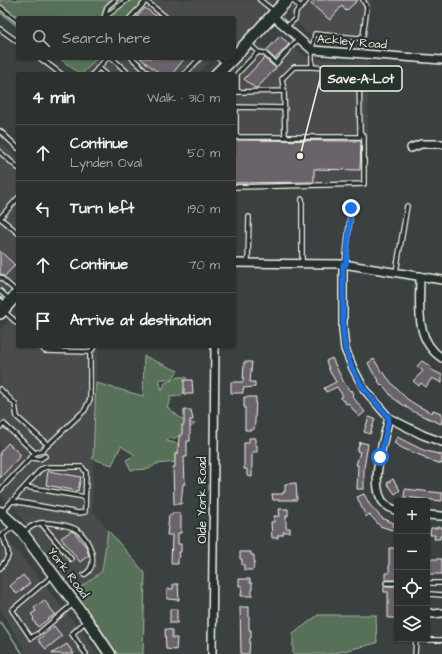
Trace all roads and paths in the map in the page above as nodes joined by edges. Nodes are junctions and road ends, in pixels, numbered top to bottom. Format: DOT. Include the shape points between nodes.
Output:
graph roads {
  1 [pos="115,0"];
  2 [pos="127,0"];
  3 [pos="260,0"];
  4 [pos="286,0"];
  5 [pos="292,0"];
  6 [pos="307,0"];
  7 [pos="363,0"];
  8 [pos="146,1"];
  9 [pos="301,7"];
  10 [pos="0,8"];
  11 [pos="274,14"];
  12 [pos="105,16"];
  13 [pos="110,16"];
  14 [pos="132,16"];
  15 [pos="165,16"];
  16 [pos="16,20"];
  17 [pos="286,27"];
  18 [pos="0,29"];
  19 [pos="299,38"];
  20 [pos="16,41"];
  21 [pos="248,42"];
  22 [pos="312,50"];
  23 [pos="236,52"];
  24 [pos="258,52"];
  25 [pos="43,60"];
  26 [pos="106,60"];
  27 [pos="114,60"];
  28 [pos="134,60"];
  29 [pos="198,60"];
  30 [pos="227,60"];
  31 [pos="442,60"];
  32 [pos="312,66"];
  33 [pos="98,67"];
  34 [pos="58,72"];
  35 [pos="94,72"];
  36 [pos="104,72"];
  37 [pos="127,72"];
  38 [pos="147,72"];
  39 [pos="187,72"];
  40 [pos="218,72"];
  41 [pos="284,91"];
  42 [pos="236,107"];
  43 [pos="285,108"];
  44 [pos="0,131"];
  45 [pos="360,132"];
  46 [pos="236,137"];
  47 [pos="285,137"];
  48 [pos="442,144"];
  49 [pos="16,146"];
  50 [pos="411,148"];
  51 [pos="0,152"];
  52 [pos="16,166"];
  53 [pos="236,187"];
  54 [pos="302,199"];
  55 [pos="16,200"];
  56 [pos="407,206"];
  57 [pos="351,208"];
  58 [pos="249,217"];
  59 [pos="0,218"];
  60 [pos="16,232"];
  61 [pos="236,262"];
  62 [pos="248,263"];
  63 [pos="302,264"];
  64 [pos="344,264"];
  65 [pos="396,272"];
  66 [pos="420,276"];
  67 [pos="0,277"];
  68 [pos="442,278"];
  69 [pos="0,291"];
  70 [pos="8,302"];
  71 [pos="16,320"];
  72 [pos="42,348"];
  73 [pos="93,348"];
  74 [pos="215,348"];
  75 [pos="90,352"];
  76 [pos="442,358"];
  77 [pos="0,389"];
  78 [pos="389,418"];
  79 [pos="0,427"];
  80 [pos="442,442"];
  81 [pos="48,445"];
  82 [pos="35,453"];
  83 [pos="45,456"];
  84 [pos="30,458"];
  85 [pos="26,487"];
  86 [pos="0,490"];
  87 [pos="86,497"];
  88 [pos="13,501"];
  89 [pos="394,509"];
  90 [pos="1,512"];
  91 [pos="430,515"];
  92 [pos="442,516"];
  93 [pos="41,523"];
  94 [pos="18,529"];
  95 [pos="1,537"];
  96 [pos="71,559"];
  97 [pos="0,568"];
  98 [pos="54,575"];
  99 [pos="84,575"];
  100 [pos="386,583"];
  101 [pos="394,583"];
  102 [pos="430,583"];
  103 [pos="442,583"];
  104 [pos="430,594"];
  105 [pos="442,595"];
  106 [pos="74,603"];
  107 [pos="430,613"];
  108 [pos="442,613"];
  109 [pos="87,620"];
  110 [pos="442,640"];
  111 [pos="86,654"];
  112 [pos="110,654"];
  113 [pos="212,654"];
  114 [pos="415,654"];
  1 -- 12 [label="lane" via="107,7"];
  2 -- 13 [label="lane"];
  3 -- 11 [label="lane"];
  4 -- 11 [label="main road"];
  5 -- 9 [label="lane"];
  6 -- 9 [label="lane"];
  7 -- 22 [label="lane" via="367,7 363,36 358,38 315,34"];
  8 -- 14 [label="lane"];
  8 -- 15 [label="lane"];
  9 -- 17 [label="lane" via="296,12 295,19"];
  10 -- 16 [label="lane"];
  11 -- 17 [label="street, Ackley Road"];
  11 -- 21 [label="main road"];
  17 -- 19 [label="street, Ackley Road"];
  18 -- 20 [label="lane"];
  19 -- 22 [label="street, Ackley Road"];
  19 -- 24 [label="lane" via="276,64 264,53"];
  21 -- 23 [label="main road"];
  21 -- 24 [label="lane"];
  22 -- 31 [label="street, Ackley Road"];
  22 -- 32 [label="lane"];
  24 -- 41 [label="lane" via="237,74 237,92"];
  25 -- 34 [label="lane"];
  26 -- 33 [label="lane"];
  27 -- 37 [label="lane"];
  28 -- 38 [label="lane"];
  29 -- 39 [label="lane"];
  30 -- 40 [label="main road"];
  32 -- 41 [label="lane" via="294,67 282,79"];
  32 -- 45 [label="lane" via="359,70"];
  33 -- 35 [label="lane"];
  33 -- 36 [label="lane"];
  41 -- 43 [label="lane"];
  42 -- 43 [label="lane"];
  43 -- 47 [label="lane"];
  44 -- 49 [label="lane"];
  45 -- 47 [label="lane" via="360,137"];
  45 -- 53 [label="lane" via="364,136 364,184"];
  46 -- 47 [label="lane"];
  48 -- 50 [label="street" via="421,144"];
  51 -- 52 [label="lane"];
  54 -- 63 [label="lane"];
  55 -- 59 [label="lane"];
  56 -- 65 [label="lane"];
  57 -- 64 [label="lane"];
  58 -- 62 [label="lane"];
  59 -- 60 [label="lane"];
  61 -- 62 [label="street"];
  62 -- 63 [label="street"];
  63 -- 64 [label="street"];
  64 -- 65 [label="street"];
  64 -- 78 [label="street" via="345,349 364,389"];
  65 -- 66 [label="street"];
  66 -- 68 [label="street"];
  66 -- 76 [label="street" via="420,322 424,339 434,353"];
  67 -- 70 [label="lane"];
  69 -- 70 [label="lane"];
  70 -- 71 [label="lane"];
  72 -- 75 [label="lane" via="45,351"];
  73 -- 75 [label="lane"];
  74 -- 113 [label="street, Olde York Road"];
  75 -- 81 [label="lane" via="90,399 85,410"];
  77 -- 81 [label="lane" via="15,404 17,417"];
  78 -- 80 [label="street"];
  78 -- 89 [label="street" via="377,481 379,494 386,505"];
  79 -- 82 [label="lane" via="4,424"];
  81 -- 82 [label="lane"];
  82 -- 84 [label="lane"];
  83 -- 84 [label="lane" via="40,459"];
  84 -- 86 [label="lane"];
  85 -- 87 [label="lane"];
  85 -- 87 [label="lane" via="47,466 82,467 86,472"];
  85 -- 88 [label="lane"];
  87 -- 88 [label="lane" via="85,512 78,513"];
  88 -- 90 [label="lane"];
  90 -- 94 [label="main road, York Road"];
  91 -- 92 [label="street"];
  93 -- 94 [label="lane"];
  93 -- 96 [label="lane"];
  93 -- 99 [label="lane" via="70,527 80,532 92,549 92,563 88,573"];
  94 -- 95 [label="lane"];
  94 -- 98 [label="main road, York Road"];
  95 -- 97 [label="lane" via="9,553 8,559"];
  98 -- 106 [label="main road, York Road"];
  98 -- 106 [label="lane" via="12,610 31,638"];
  100 -- 101 [label="lane"];
  102 -- 103 [label="lane"];
  104 -- 105 [label="lane"];
  106 -- 109 [label="main road, York Road"];
  107 -- 108 [label="street"];
  109 -- 111 [label="lane" via="72,634"];
  109 -- 112 [label="main road, York Road"];
  110 -- 114 [label="lane" via="416,640"];
}
